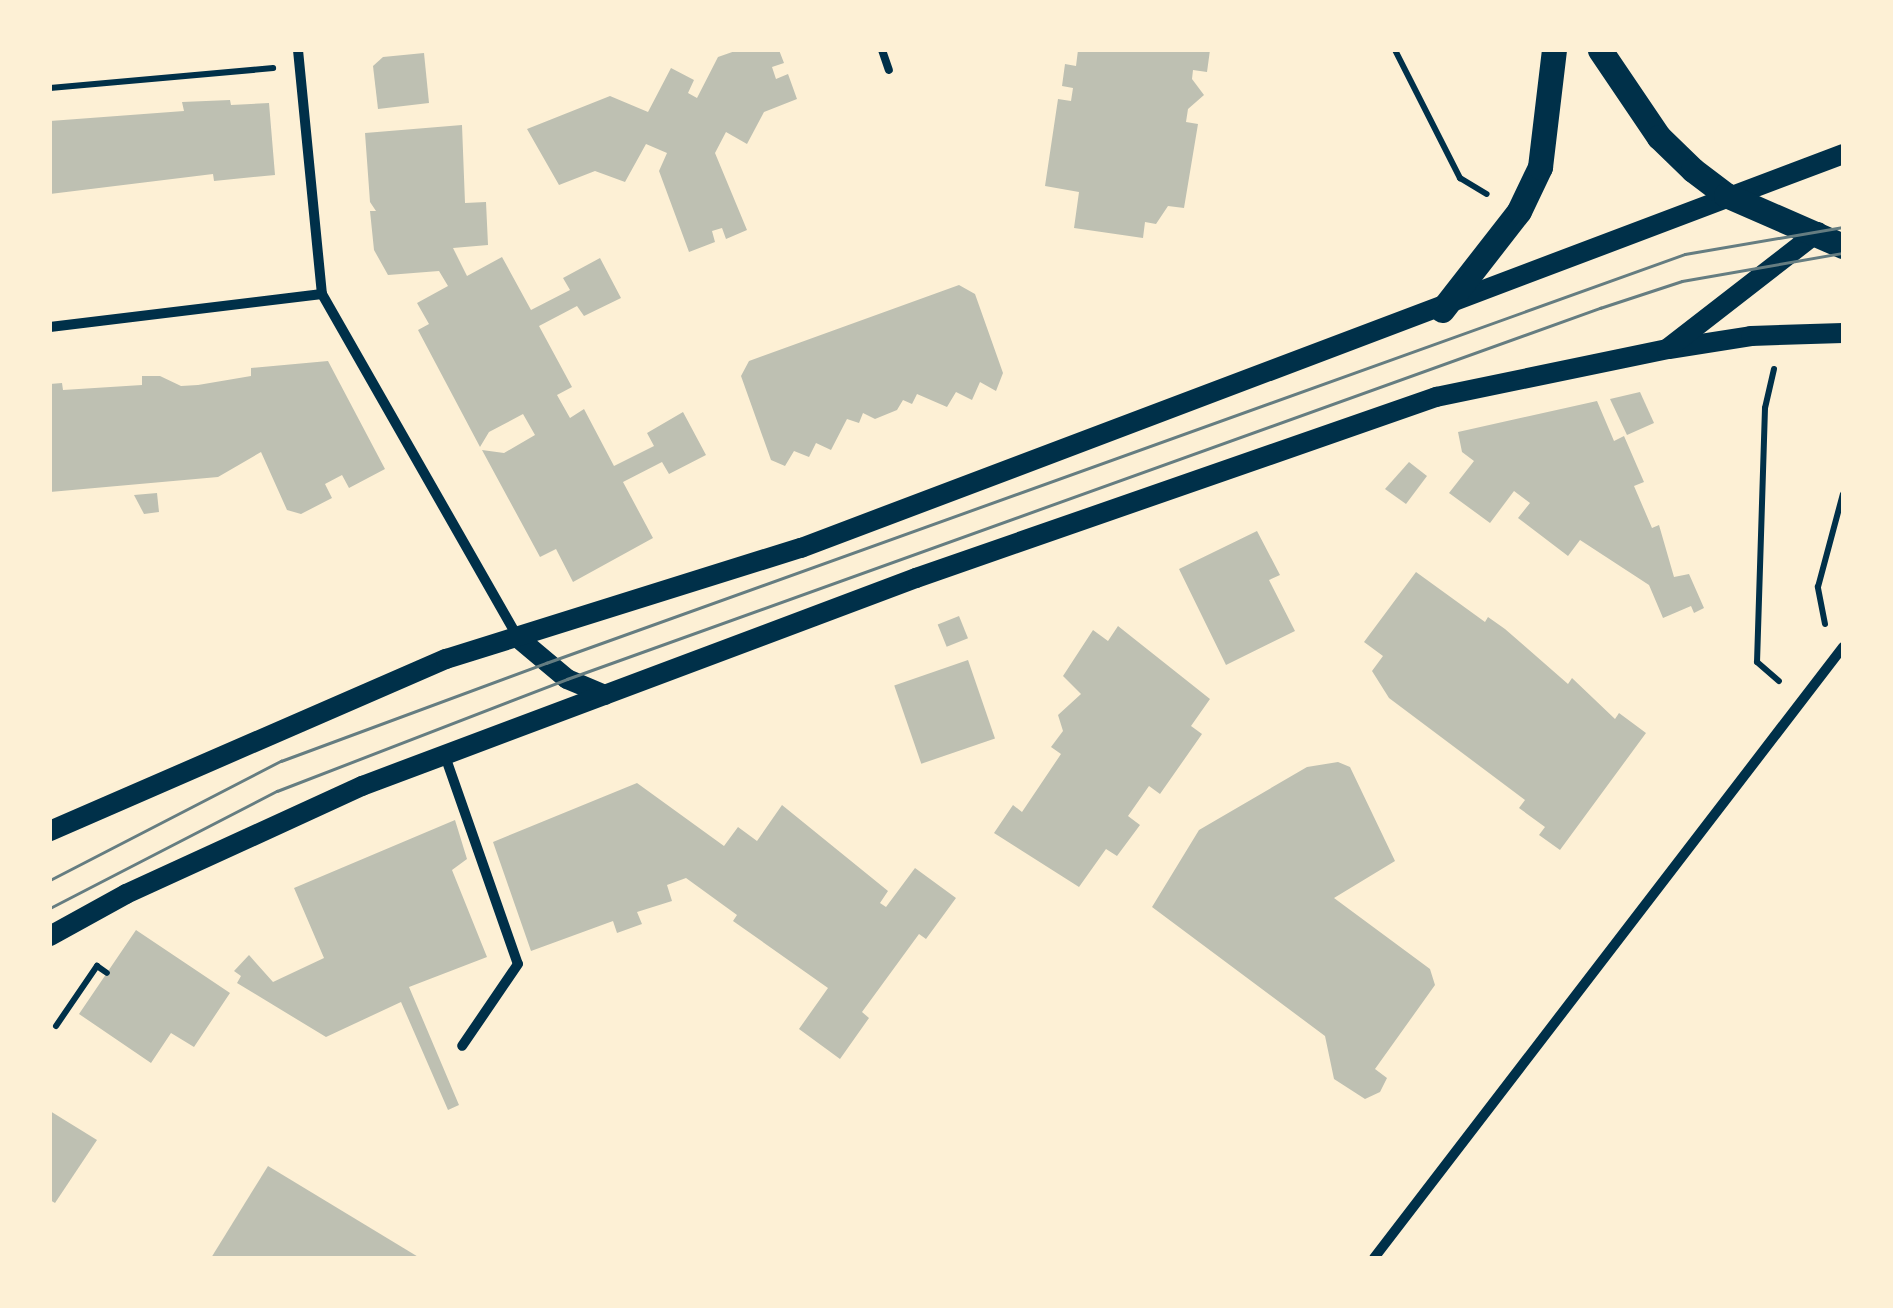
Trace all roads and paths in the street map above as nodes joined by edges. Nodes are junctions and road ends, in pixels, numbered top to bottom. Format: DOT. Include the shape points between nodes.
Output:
graph roads {
  1 [pos="298,50"];
  2 [pos="882,50"];
  3 [pos="1395,50"];
  4 [pos="1554,50"];
  5 [pos="1600,50"];
  6 [pos="300,65"];
  7 [pos="889,70"];
  8 [pos="50,88"];
  9 [pos="1843,154"];
  10 [pos="1726,196"];
  11 [pos="1519,211"];
  12 [pos="1843,220"];
  13 [pos="1818,232"];
  14 [pos="1843,246"];
  15 [pos="322,294"];
  16 [pos="1442,310"];
  17 [pos="50,327"];
  18 [pos="1843,333"];
  19 [pos="1667,349"];
  20 [pos="1775,364"];
  21 [pos="1843,494"];
  22 [pos="518,637"];
  23 [pos="1843,648"];
  24 [pos="1832,661"];
  25 [pos="605,695"];
  26 [pos="1802,701"];
  27 [pos="445,756"];
  28 [pos="50,831"];
  29 [pos="50,936"];
  30 [pos="107,973"];
  31 [pos="56,1026"];
  32 [pos="462,1046"];
  33 [pos="1374,1258"];
  1 -- 6 [label="street"];
  2 -- 7 [label="lane"];
  3 -- 11 [label="path" via="1460,178"];
  4 -- 11 [label="main road" via="1540,167"];
  5 -- 10 [label="main road" via="1659,137"];
  6 -- 8 [label="path"];
  6 -- 15 [label="street"];
  9 -- 10 [label="main road"];
  10 -- 13 [label="main road"];
  10 -- 16 [label="main road"];
  11 -- 16 [label="main road"];
  12 -- 13 [label="main road"];
  13 -- 14 [label="main road"];
  13 -- 19 [label="main road"];
  15 -- 17 [label="street"];
  15 -- 22 [label="street"];
  16 -- 22 [label="main road" via="801,548"];
  18 -- 19 [label="main road" via="1752,336"];
  19 -- 25 [label="main road" via="1436,397 916,578"];
  20 -- 26 [label="path" via="1765,408 1758,662"];
  21 -- 24 [label="path" via="1818,587"];
  22 -- 25 [label="main road" via="567,679"];
  22 -- 28 [label="main road" via="446,659"];
  23 -- 24 [label="street"];
  24 -- 26 [label="street"];
  25 -- 27 [label="main road"];
  26 -- 33 [label="street"];
  27 -- 29 [label="main road" via="232,844"];
  27 -- 32 [label="street" via="518,964"];
  30 -- 31 [label="path" via="97,966"];
}
